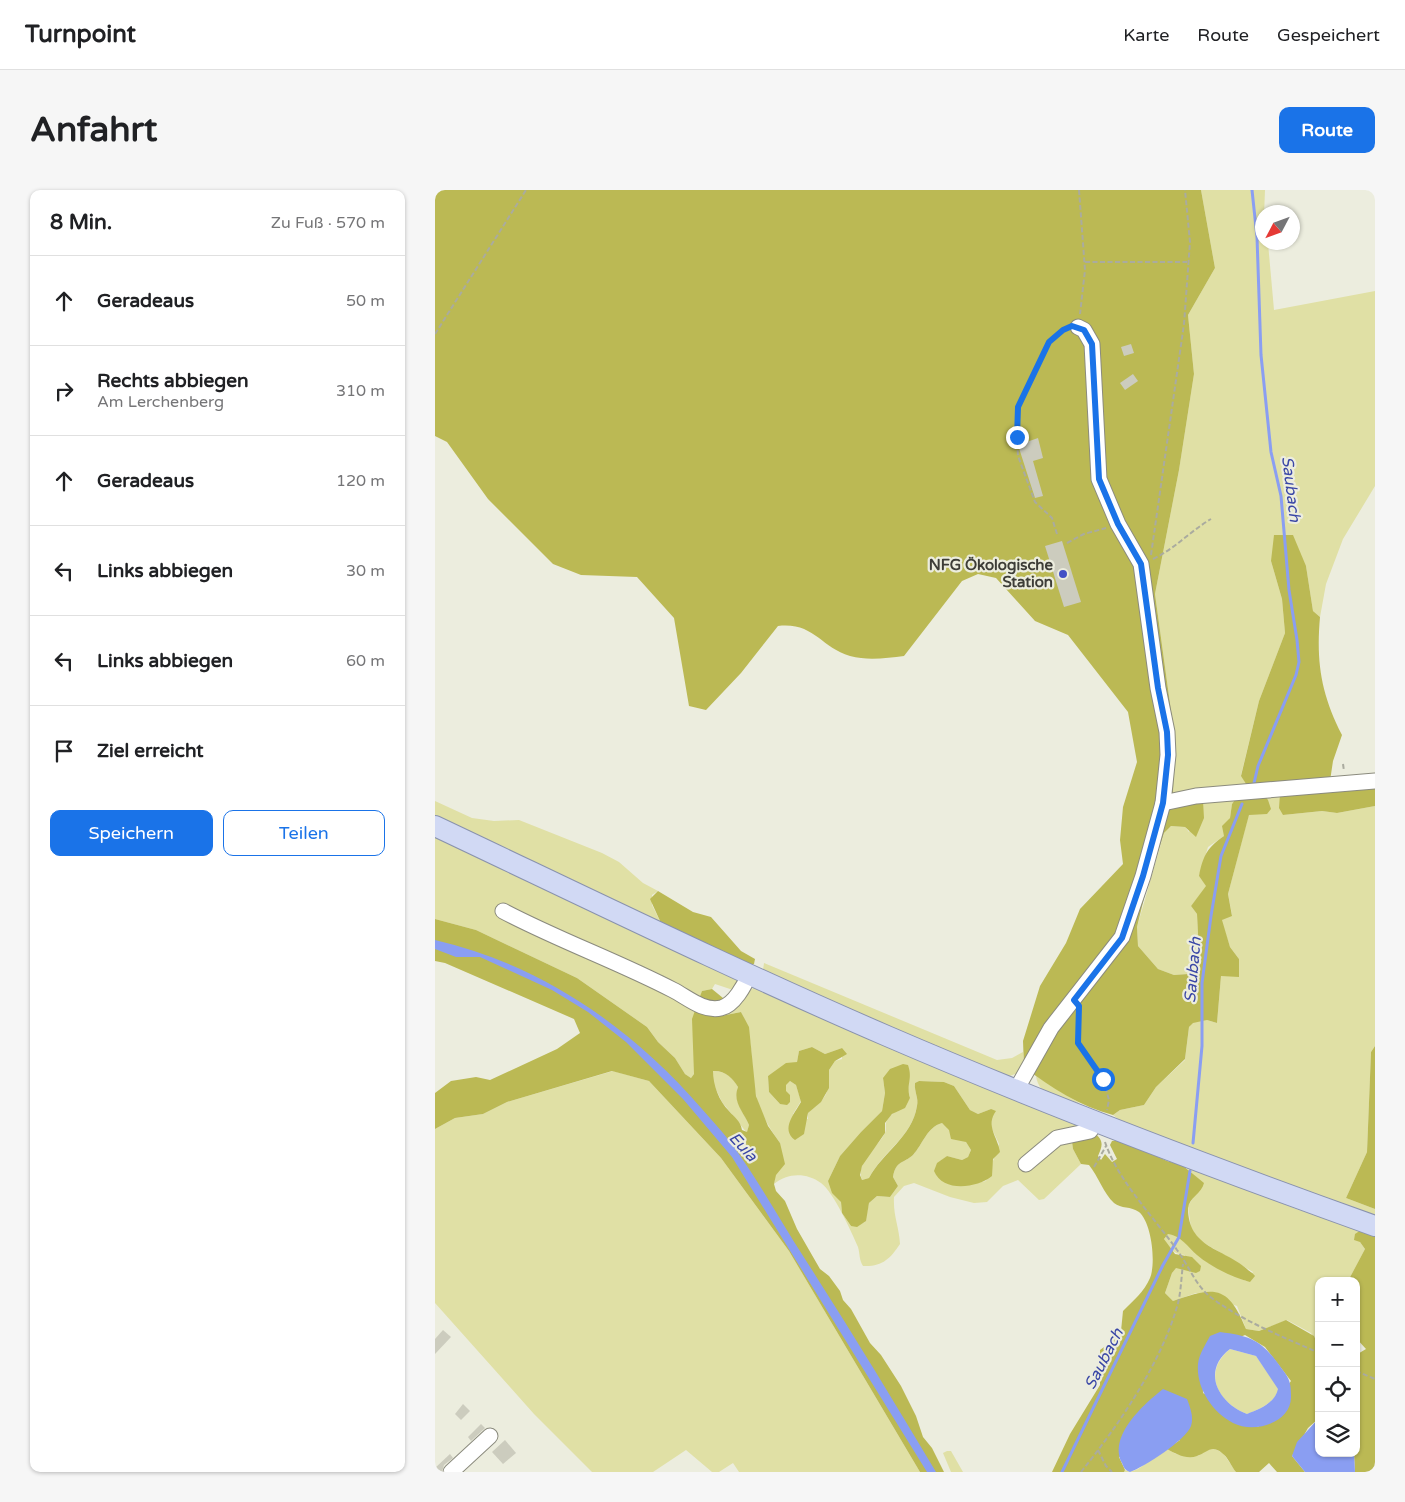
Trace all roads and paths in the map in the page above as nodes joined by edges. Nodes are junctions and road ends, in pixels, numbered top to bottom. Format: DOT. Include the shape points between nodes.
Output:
graph roads {
  1 [pos="525,190"];
  2 [pos="1079,190"];
  3 [pos="1185,190"];
  4 [pos="1085,262"];
  5 [pos="1188,262"];
  6 [pos="1078,327"];
  7 [pos="435,334"];
  8 [pos="1211,519"];
  9 [pos="1118,524"];
  10 [pos="1057,534"];
  11 [pos="1067,543"];
  12 [pos="1375,780"];
  13 [pos="1163,803"];
  14 [pos="435,826"];
  15 [pos="503,911"];
  16 [pos="749,974"];
  17 [pos="1074,1000"];
  18 [pos="1016,1090"];
  19 [pos="1102,1132"];
  20 [pos="1026,1164"];
  21 [pos="1094,1167"];
  22 [pos="1375,1226"];
  23 [pos="1183,1263"];
  24 [pos="1315,1351"];
  25 [pos="1360,1373"];
  26 [pos="1375,1379"];
  27 [pos="490,1436"];
  28 [pos="1098,1450"];
  29 [pos="451,1472"];
  30 [pos="1081,1472"];
  31 [pos="1112,1472"];
  1 -- 7 [label="path"];
  2 -- 4 [label="path"];
  3 -- 5 [label="path" via="1190,242"];
  4 -- 5 [label="path"];
  4 -- 6 [label="path"];
  5 -- 8 [label="path" via="1183,324 1151,560 1171,550 1194,529"];
  6 -- 9 [label="lane" via="1084,330 1092,344 1099,479"];
  6 -- 10 [label="path" via="1063,330 1049,342 1018,407 1016,422 1018,456 1035,502 1052,518"];
  9 -- 11 [label="path"];
  9 -- 13 [label="lane" via="1141,564 1167,732"];
  12 -- 13 [label="lane" via="1196,796"];
  13 -- 17 [label="lane" via="1122,938"];
  14 -- 16 [label="main road"];
  15 -- 16 [label="lane" via="648,977 709,1009 729,1004"];
  16 -- 18 [label="main road"];
  17 -- 18 [label="lane" via="1051,1028"];
  17 -- 19 [label="path" via="1079,1006 1078,1043 1103,1079 1109,1100"];
  18 -- 19 [label="main road"];
  19 -- 20 [label="lane" via="1065,1135 1053,1140"];
  19 -- 21 [label="path"];
  19 -- 22 [label="main road" via="1183,1157"];
  19 -- 23 [label="path" via="1130,1186 1179,1252"];
  23 -- 24 [label="path" via="1211,1298 1229,1310"];
  23 -- 28 [label="path" via="1177,1308 1160,1353"];
  25 -- 26 [label="path"];
  27 -- 29 [label="lane"];
  28 -- 30 [label="path"];
  28 -- 31 [label="path"];
}
